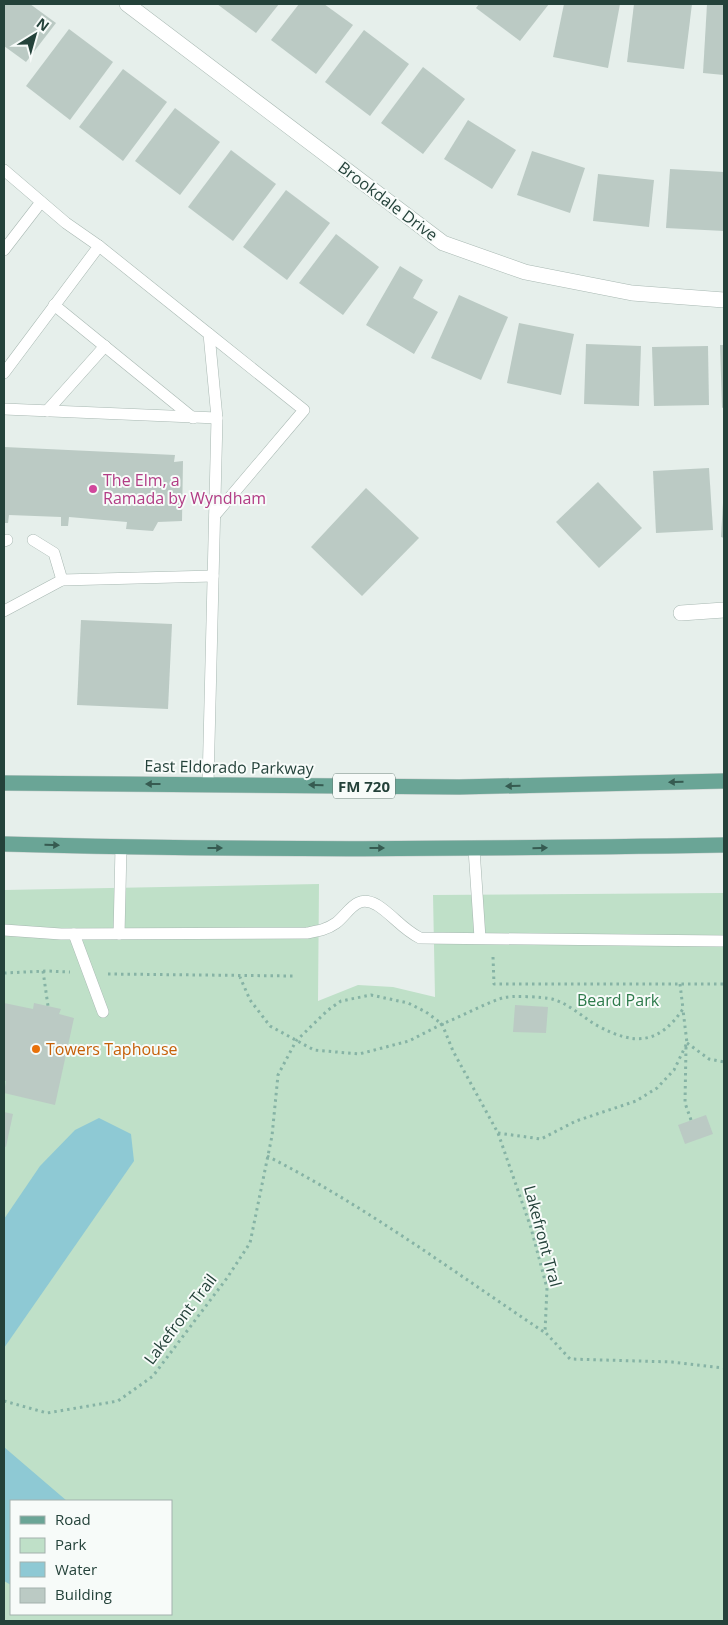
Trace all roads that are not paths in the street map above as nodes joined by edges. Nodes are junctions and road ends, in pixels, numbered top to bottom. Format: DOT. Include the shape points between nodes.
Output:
graph roads {
  1 [pos="127,4"];
  2 [pos="4,170"];
  3 [pos="41,202"];
  4 [pos="99,246"];
  5 [pos="4,250"];
  6 [pos="724,300"];
  7 [pos="54,305"];
  8 [pos="209,334"];
  9 [pos="105,346"];
  10 [pos="4,373"];
  11 [pos="4,409"];
  12 [pos="47,411"];
  13 [pos="193,418"];
  14 [pos="217,418"];
  15 [pos="215,515"];
  16 [pos="33,540"];
  17 [pos="213,576"];
  18 [pos="62,580"];
  19 [pos="724,610"];
  20 [pos="4,611"];
  21 [pos="681,613"];
  22 [pos="724,781"];
  23 [pos="4,783"];
  24 [pos="208,784"];
  25 [pos="4,844"];
  26 [pos="724,845"];
  27 [pos="121,847"];
  28 [pos="474,849"];
  29 [pos="4,930"];
  30 [pos="74,934"];
  31 [pos="119,934"];
  32 [pos="480,938"];
  33 [pos="724,941"];
  34 [pos="103,1012"];
  1 -- 6 [label="street, Brookdale Drive" via="443,243 525,272 632,293"];
  2 -- 3 [label="lane"];
  3 -- 4 [label="lane"];
  3 -- 5 [label="lane"];
  4 -- 7 [label="lane"];
  4 -- 8 [label="lane"];
  7 -- 9 [label="lane"];
  7 -- 10 [label="lane"];
  8 -- 14 [label="lane"];
  8 -- 15 [label="lane" via="304,410"];
  9 -- 12 [label="lane"];
  9 -- 13 [label="lane"];
  11 -- 12 [label="lane"];
  12 -- 13 [label="lane"];
  13 -- 14 [label="lane"];
  14 -- 15 [label="lane"];
  15 -- 17 [label="lane"];
  16 -- 18 [label="lane" via="54,553"];
  17 -- 18 [label="lane"];
  17 -- 24 [label="lane"];
  18 -- 20 [label="lane"];
  19 -- 21 [label="street"];
  22 -- 24 [label="main road, East Eldorado Parkway / FM 720, one-way" via="459,787"];
  24 -- 23 [label="main road, East Eldorado Parkway / FM 720, one-way"];
  25 -- 27 [label="main road, one-way"];
  28 -- 26 [label="main road, one-way"];
  27 -- 28 [label="main road, one-way"];
  27 -- 31 [label="lane"];
  28 -- 32 [label="lane"];
  29 -- 30 [label="lane"];
  30 -- 31 [label="lane"];
  30 -- 34 [label="lane"];
  31 -- 32 [label="lane" via="307,933 324,930 338,922 352,906 363,902 377,905 407,932 420,938"];
  32 -- 33 [label="lane"];
}
